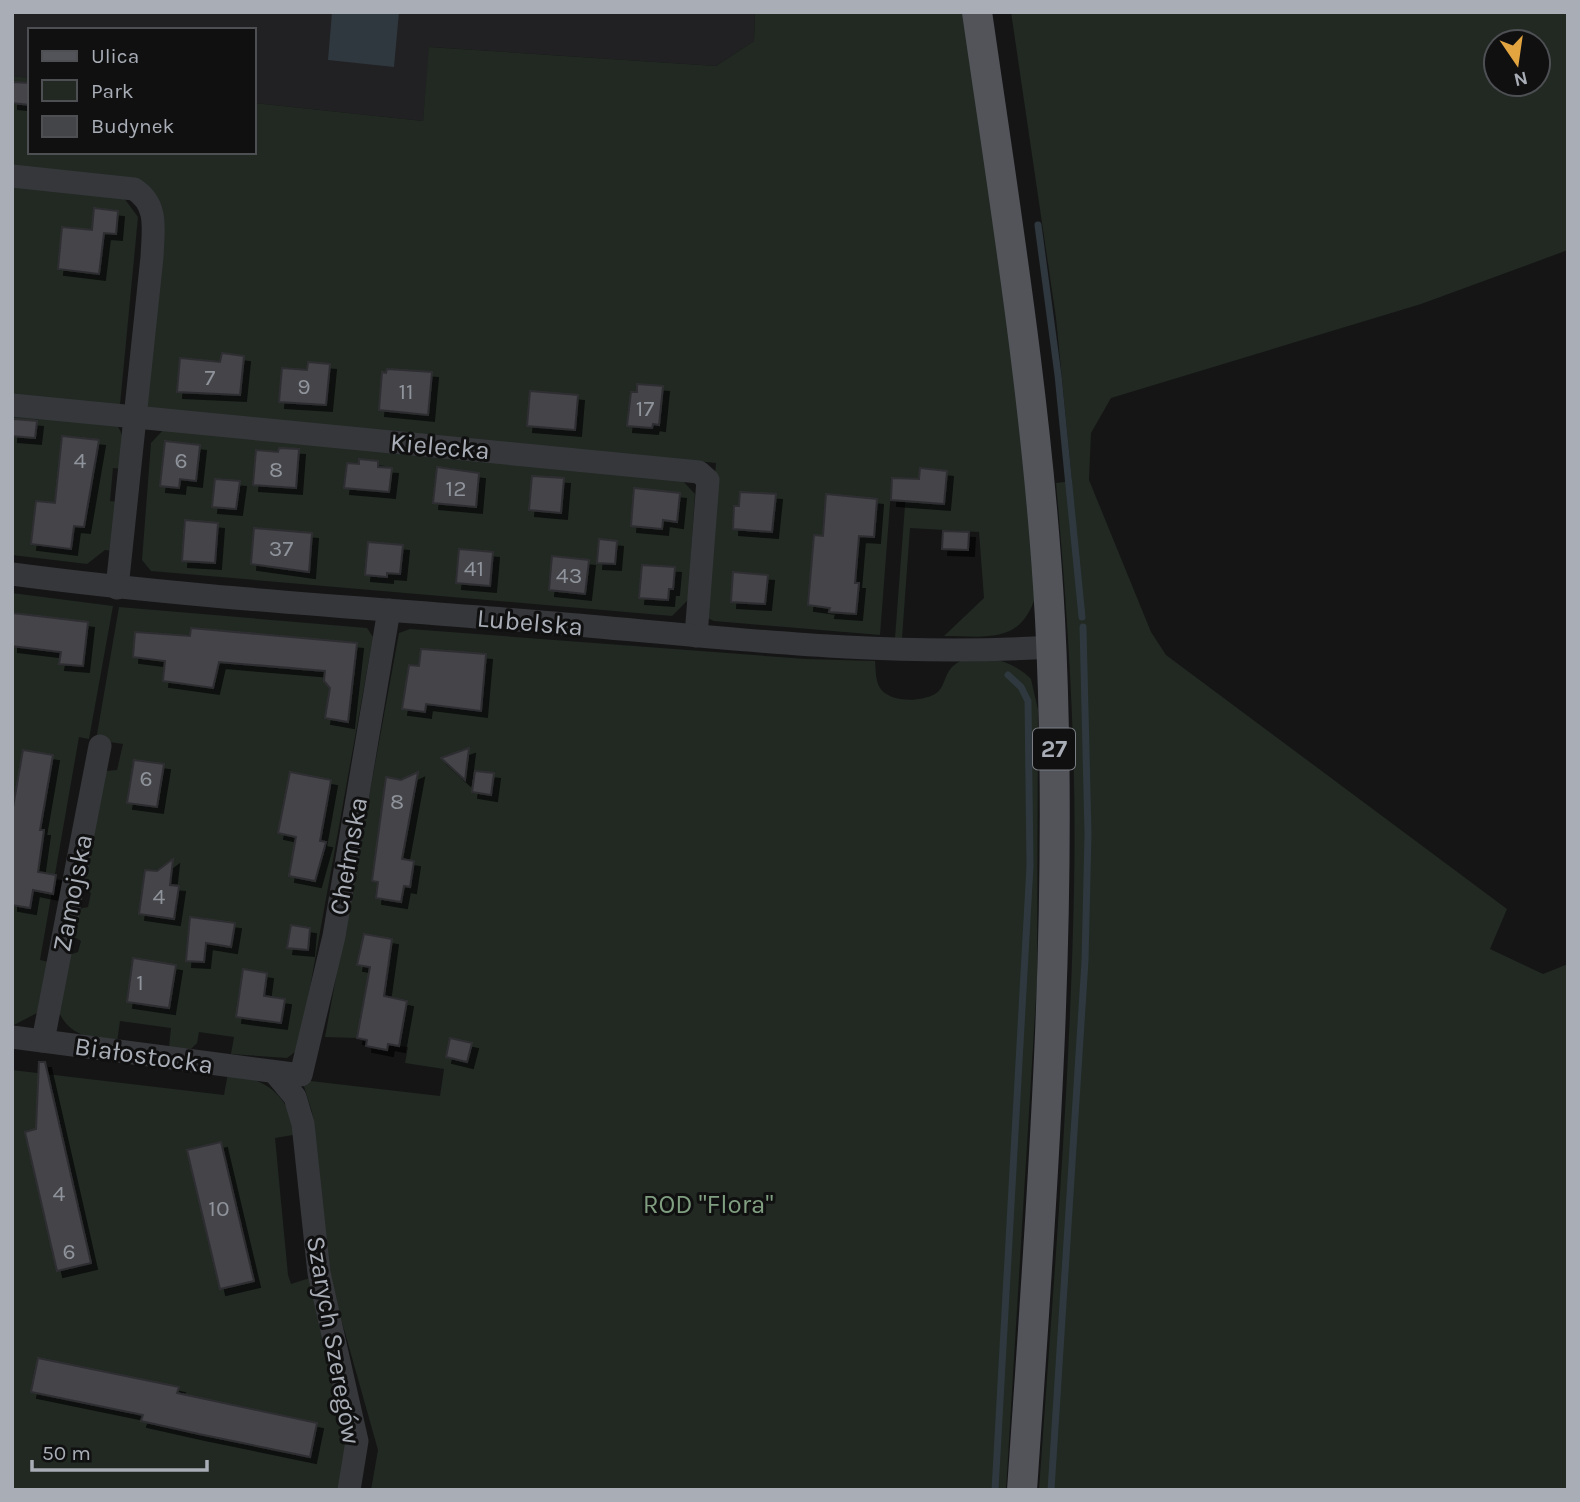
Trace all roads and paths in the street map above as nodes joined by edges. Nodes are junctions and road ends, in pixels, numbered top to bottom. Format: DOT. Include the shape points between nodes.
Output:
graph roads {
  1 [pos="977,12"];
  2 [pos="12,176"];
  3 [pos="12,405"];
  4 [pos="135,417"];
  5 [pos="12,574"];
  6 [pos="117,587"];
  7 [pos="389,610"];
  8 [pos="696,636"];
  9 [pos="1050,646"];
  10 [pos="100,746"];
  11 [pos="12,1037"];
  12 [pos="43,1041"];
  13 [pos="275,1073"];
  14 [pos="349,1490"];
  15 [pos="1022,1490"];
  1 -- 9 [label="main road, 27" via="1033,422"];
  2 -- 4 [label="street" via="134,189 148,200 154,222"];
  3 -- 4 [label="street, Kielecka"];
  4 -- 6 [label="street"];
  4 -- 8 [label="street, Kielecka" via="699,472 708,480"];
  5 -- 6 [label="street, Lubelska"];
  6 -- 7 [label="street, Lubelska"];
  7 -- 8 [label="street, Lubelska"];
  7 -- 13 [label="street, Chełmska" via="334,936 310,1041 301,1075"];
  8 -- 9 [label="street, Lubelska" via="888,650"];
  9 -- 15 [label="main road, 27" via="1056,858 1049,1056"];
  10 -- 12 [label="street, Zamojska"];
  11 -- 12 [label="street, Białostocka"];
  12 -- 13 [label="street, Białostocka"];
  13 -- 14 [label="street, Szarych Szeregów" via="295,1097 303,1124 319,1273 357,1441"];
}
